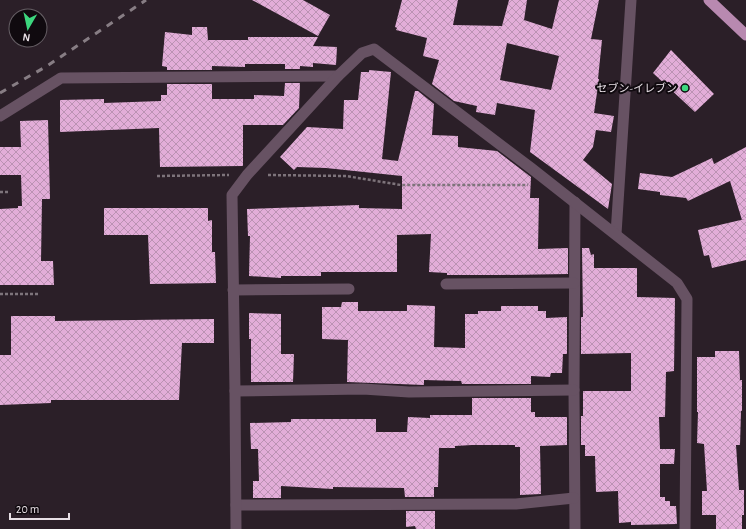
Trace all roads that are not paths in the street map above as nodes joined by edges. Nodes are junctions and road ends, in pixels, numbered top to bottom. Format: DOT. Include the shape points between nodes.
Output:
graph roads {
  1 [pos="631,0"];
  2 [pos="709,0"];
  3 [pos="746,35"];
  4 [pos="338,76"];
  5 [pos="0,116"];
  6 [pos="575,202"];
  7 [pos="616,234"];
  8 [pos="574,283"];
  9 [pos="446,284"];
  10 [pos="349,289"];
  11 [pos="233,290"];
  12 [pos="574,390"];
  13 [pos="235,391"];
  14 [pos="574,498"];
  15 [pos="236,505"];
  16 [pos="236,529"];
  17 [pos="575,529"];
  18 [pos="685,529"];
  1 -- 7 [label="street"];
  2 -- 3 [label="highway"];
  4 -- 5 [label="street" via="61,78"];
  4 -- 6 [label="street" via="362,53 374,49"];
  4 -- 11 [label="street" via="247,175 232,195"];
  6 -- 7 [label="street"];
  6 -- 8 [label="street"];
  7 -- 18 [label="street" via="678,283 687,299"];
  8 -- 9 [label="street"];
  8 -- 12 [label="street"];
  10 -- 11 [label="street"];
  11 -- 13 [label="street"];
  12 -- 13 [label="street"];
  12 -- 14 [label="street"];
  13 -- 15 [label="street"];
  14 -- 15 [label="street" via="516,504"];
  14 -- 17 [label="street"];
  15 -- 16 [label="street"];
}
